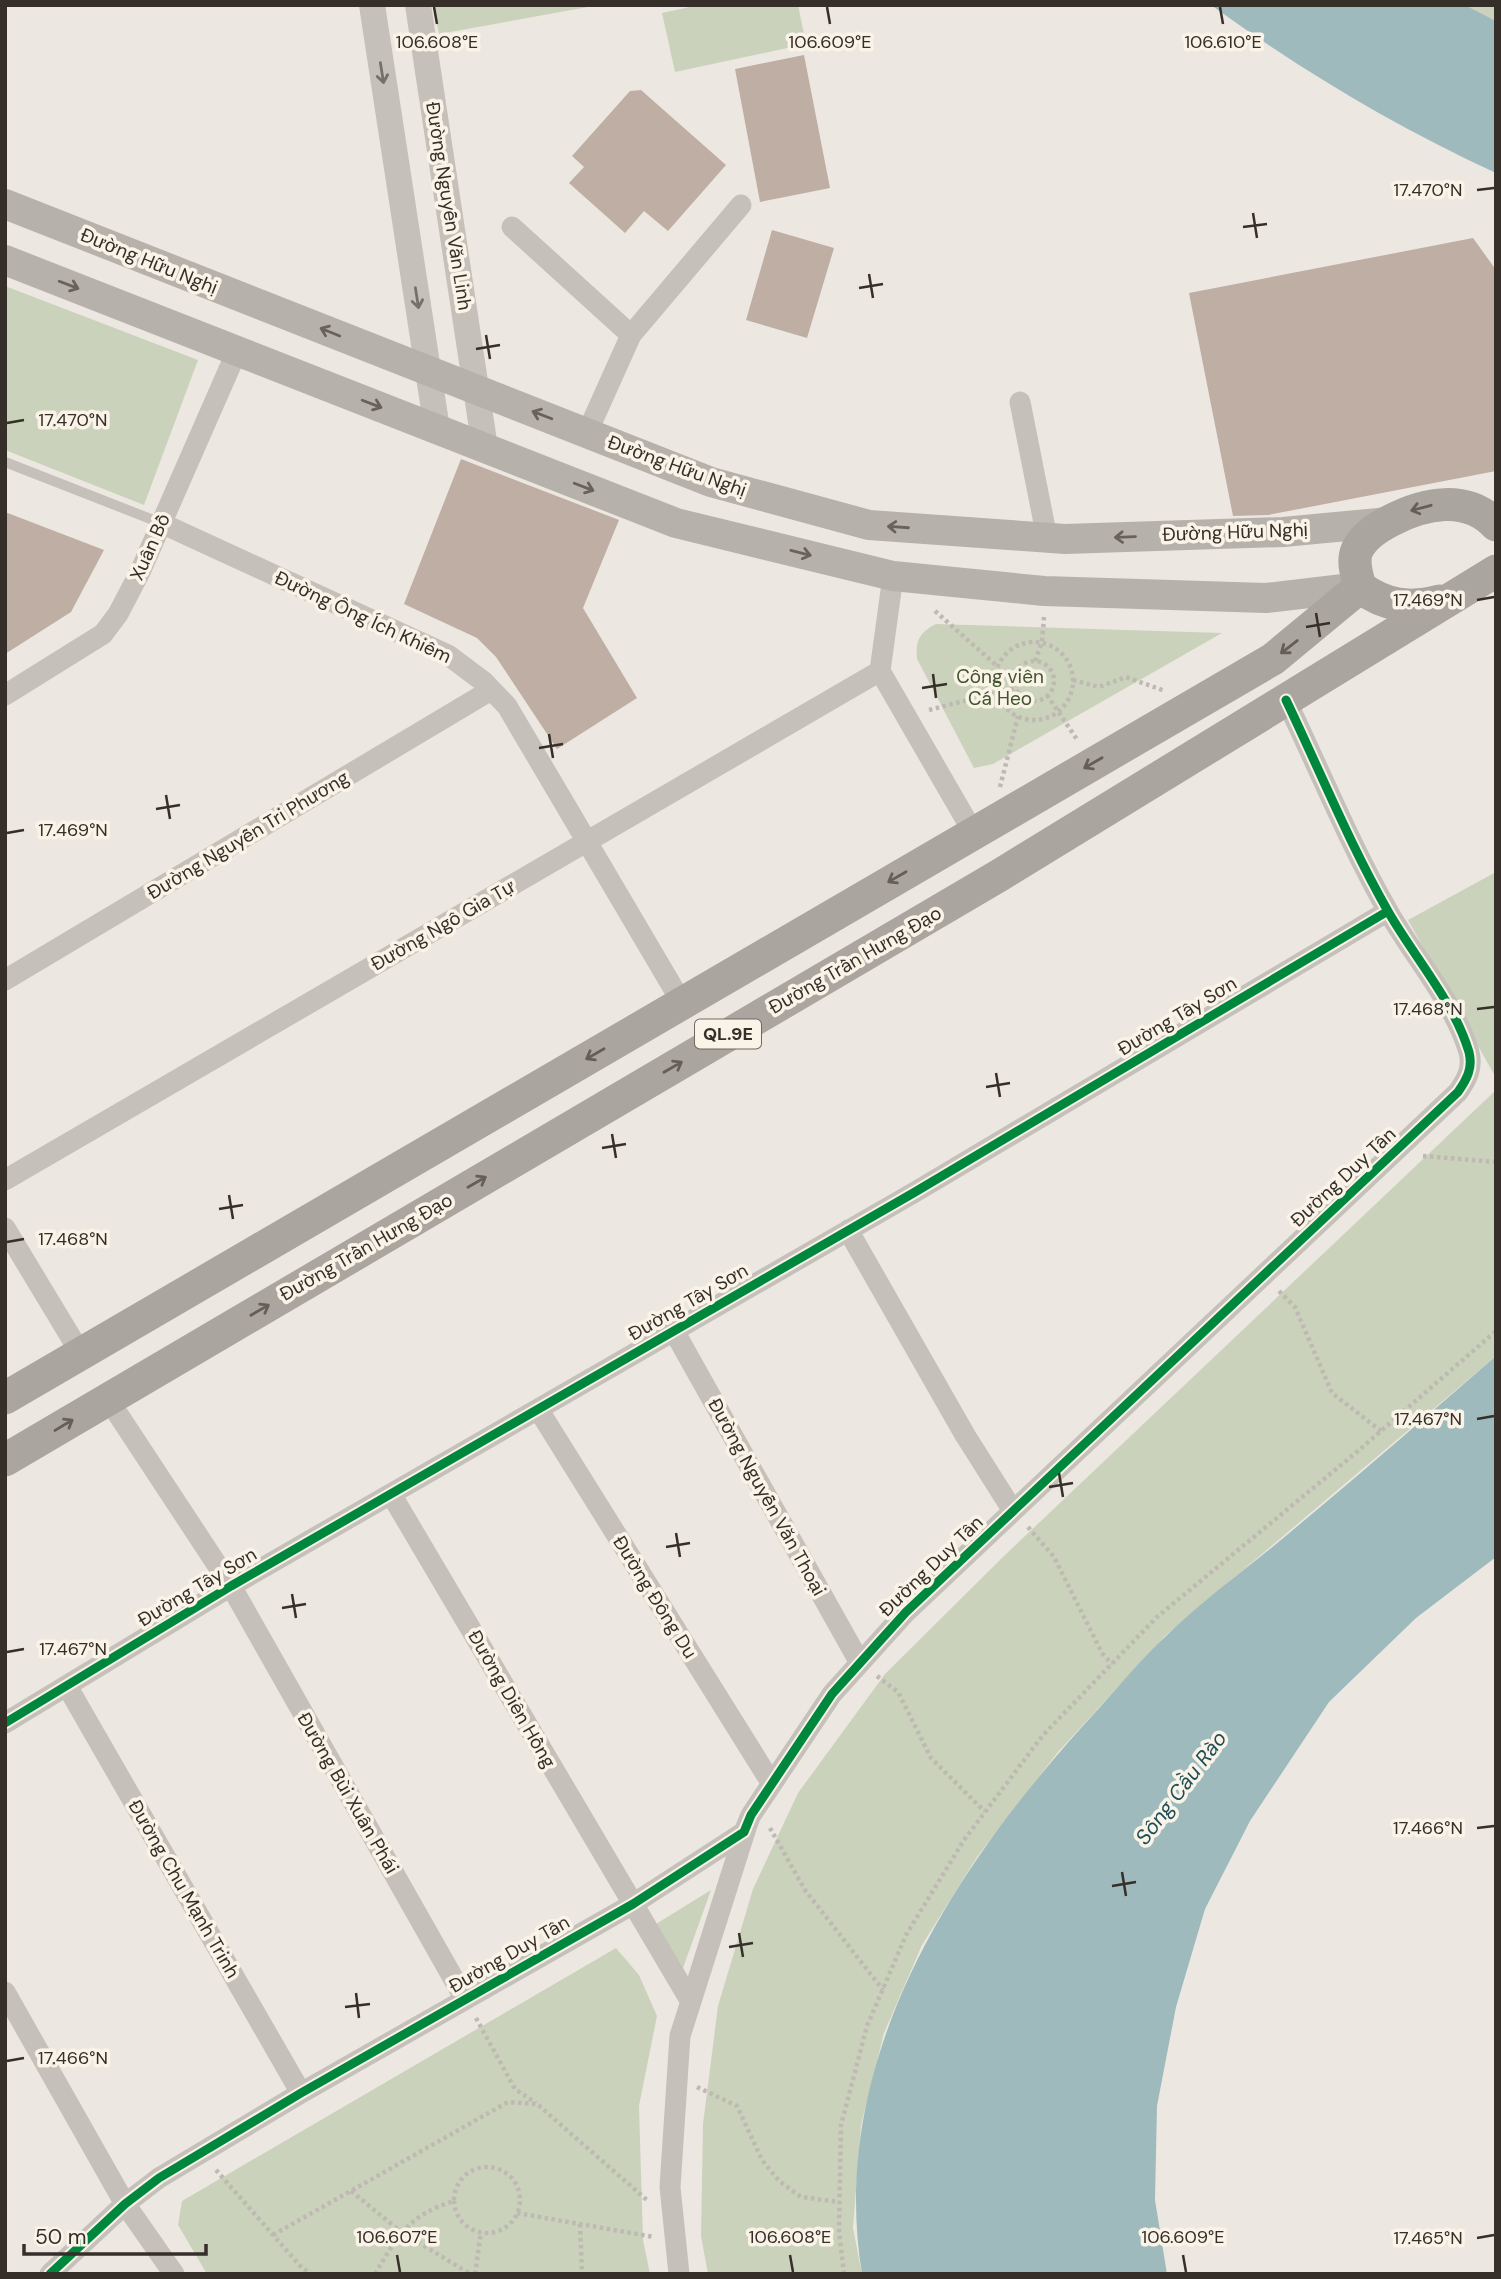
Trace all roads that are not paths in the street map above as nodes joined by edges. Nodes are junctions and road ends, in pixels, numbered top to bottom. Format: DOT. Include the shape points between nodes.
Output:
graph roads {
  1 [pos="372,5"];
  2 [pos="418,5"];
  3 [pos="5,204"];
  4 [pos="741,205"];
  5 [pos="512,227"];
  6 [pos="5,260"];
  7 [pos="631,335"];
  8 [pos="237,351"];
  9 [pos="428,371"];
  10 [pos="477,390"];
  11 [pos="1020,402"];
  12 [pos="437,429"];
  13 [pos="587,433"];
  14 [pos="485,449"];
  15 [pos="5,461"];
  16 [pos="1496,496"];
  17 [pos="1455,505"];
  18 [pos="1389,522"];
  19 [pos="161,523"];
  20 [pos="1496,526"];
  21 [pos="1047,538"];
  22 [pos="1491,572"];
  23 [pos="893,576"];
  24 [pos="1360,587"];
  25 [pos="1446,599"];
  26 [pos="880,671"];
  27 [pos="491,690"];
  28 [pos="5,695"];
  29 [pos="1286,700"];
  30 [pos="973,832"];
  31 [pos="588,841"];
  32 [pos="1000,875"];
  33 [pos="1388,911"];
  34 [pos="5,980"];
  35 [pos="682,1003"];
  36 [pos="5,1180"];
  37 [pos="5,1228"];
  38 [pos="848,1230"];
  39 [pos="674,1331"];
  40 [pos="81,1354"];
  41 [pos="5,1398"];
  42 [pos="108,1399"];
  43 [pos="538,1409"];
  44 [pos="5,1460"];
  45 [pos="391,1494"];
  46 [pos="1013,1511"];
  47 [pos="231,1586"];
  48 [pos="860,1663"];
  49 [pos="67,1686"];
  50 [pos="5,1723"];
  51 [pos="772,1784"];
  52 [pos="752,1815"];
  53 [pos="633,1904"];
  54 [pos="5,1992"];
  55 [pos="465,1999"];
  56 [pos="691,2002"];
  57 [pos="301,2093"];
  58 [pos="125,2204"];
  59 [pos="50,2274"];
  60 [pos="174,2274"];
  61 [pos="680,2274"];
  1 -- 9 [label="street, one-way"];
  2 -- 10 [label="street, Đường Nguyễn Văn Linh"];
  9 -- 3 [label="main road, Đường Hữu Nghị, one-way"];
  4 -- 7 [label="street"];
  5 -- 7 [label="street"];
  6 -- 8 [label="main road, one-way"];
  7 -- 13 [label="street"];
  8 -- 12 [label="main road, one-way"];
  8 -- 19 [label="street, Xuân Bồ"];
  9 -- 10 [label="main road, Đường Hữu Nghị"];
  9 -- 12 [label="street"];
  13 -- 10 [label="main road, Đường Hữu Nghị, one-way"];
  10 -- 14 [label="street, Đường Nguyễn Văn Linh"];
  11 -- 21 [label="street"];
  12 -- 14 [label="main road"];
  21 -- 13 [label="main road, Đường Hữu Nghị, one-way" via="869,525 711,482"];
  14 -- 23 [label="main road, one-way" via="676,523"];
  15 -- 19 [label="lane"];
  16 -- 17 [label="main road"];
  17 -- 18 [label="main road, one-way" via="1422,507"];
  17 -- 20 [label="main road" via="1481,512"];
  18 -- 21 [label="main road, Đường Hữu Nghị, one-way" via="1283,532"];
  18 -- 24 [label="main road" via="1373,531 1357,550 1354,561"];
  19 -- 27 [label="street, Đường Ông Ích Khiêm" via="448,655"];
  19 -- 28 [label="street, Xuân Bồ" via="129,593 103,634"];
  22 -- 25 [label="main road, Đường Trần Hưng Đạo"];
  23 -- 24 [label="main road" via="1044,591 1266,598"];
  23 -- 26 [label="street"];
  24 -- 25 [label="main road, Đường Trần Hưng Đạo" via="1392,604 1410,606"];
  24 -- 30 [label="main road, QL.9E, one-way" via="1273,659"];
  25 -- 29 [label="main road, Đường Trần Hưng Đạo / QL.9E"];
  26 -- 30 [label="street"];
  26 -- 31 [label="street, Đường Ngô Gia Tự"];
  27 -- 31 [label="street, Đường Ông Ích Khiêm" via="507,706"];
  27 -- 34 [label="street, Đường Nguyễn Tri Phương"];
  29 -- 32 [label="main road, Đường Trần Hưng Đạo / QL.9E"];
  29 -- 33 [label="street, Đường Duy Tân"];
  30 -- 32 [label="main road"];
  30 -- 35 [label="main road, QL.9E, one-way"];
  31 -- 35 [label="street, Đường Ông Ích Khiêm"];
  31 -- 36 [label="street, Đường Ngô Gia Tự"];
  42 -- 32 [label="main road, Đường Trần Hưng Đạo / QL.9E, one-way"];
  33 -- 38 [label="street, Đường Tây Sơn"];
  33 -- 46 [label="street, Đường Duy Tân" via="1454,1020 1471,1063 1468,1077 1458,1092"];
  35 -- 40 [label="main road, QL.9E, one-way"];
  37 -- 40 [label="street"];
  38 -- 39 [label="street, Đường Tây Sơn"];
  38 -- 46 [label="street"];
  39 -- 43 [label="street, Đường Tây Sơn"];
  39 -- 48 [label="street, Đường Nguyễn Văn Thoại"];
  40 -- 41 [label="main road, QL.9E"];
  40 -- 42 [label="main road"];
  44 -- 42 [label="main road, Đường Trần Hưng Đạo / QL.9E, one-way"];
  42 -- 47 [label="street, Đường Bùi Xuân Phái"];
  43 -- 45 [label="street, Đường Tây Sơn"];
  43 -- 51 [label="street, Đường Đông Du"];
  45 -- 47 [label="street, Đường Tây Sơn"];
  45 -- 53 [label="street, Đường Diên Hồng"];
  46 -- 48 [label="street, Đường Duy Tân"];
  47 -- 49 [label="street, Đường Tây Sơn"];
  47 -- 55 [label="street, Đường Bùi Xuân Phái"];
  48 -- 51 [label="street, Đường Duy Tân" via="832,1694"];
  49 -- 50 [label="street, Đường Tây Sơn"];
  49 -- 57 [label="street, Đường Chu Mạnh Trinh"];
  51 -- 52 [label="street, Đường Duy Tân"];
  52 -- 53 [label="street, Đường Duy Tân" via="744,1832"];
  52 -- 56 [label="street"];
  53 -- 55 [label="street, Đường Duy Tân"];
  53 -- 56 [label="street, Đường Diên Hồng"];
  54 -- 58 [label="street"];
  55 -- 57 [label="street, Đường Duy Tân"];
  56 -- 61 [label="street" via="680,2036 670,2187"];
  57 -- 58 [label="street, Đường Duy Tân" via="159,2178"];
  58 -- 59 [label="street, Đường Duy Tân"];
  58 -- 60 [label="street"];
}
